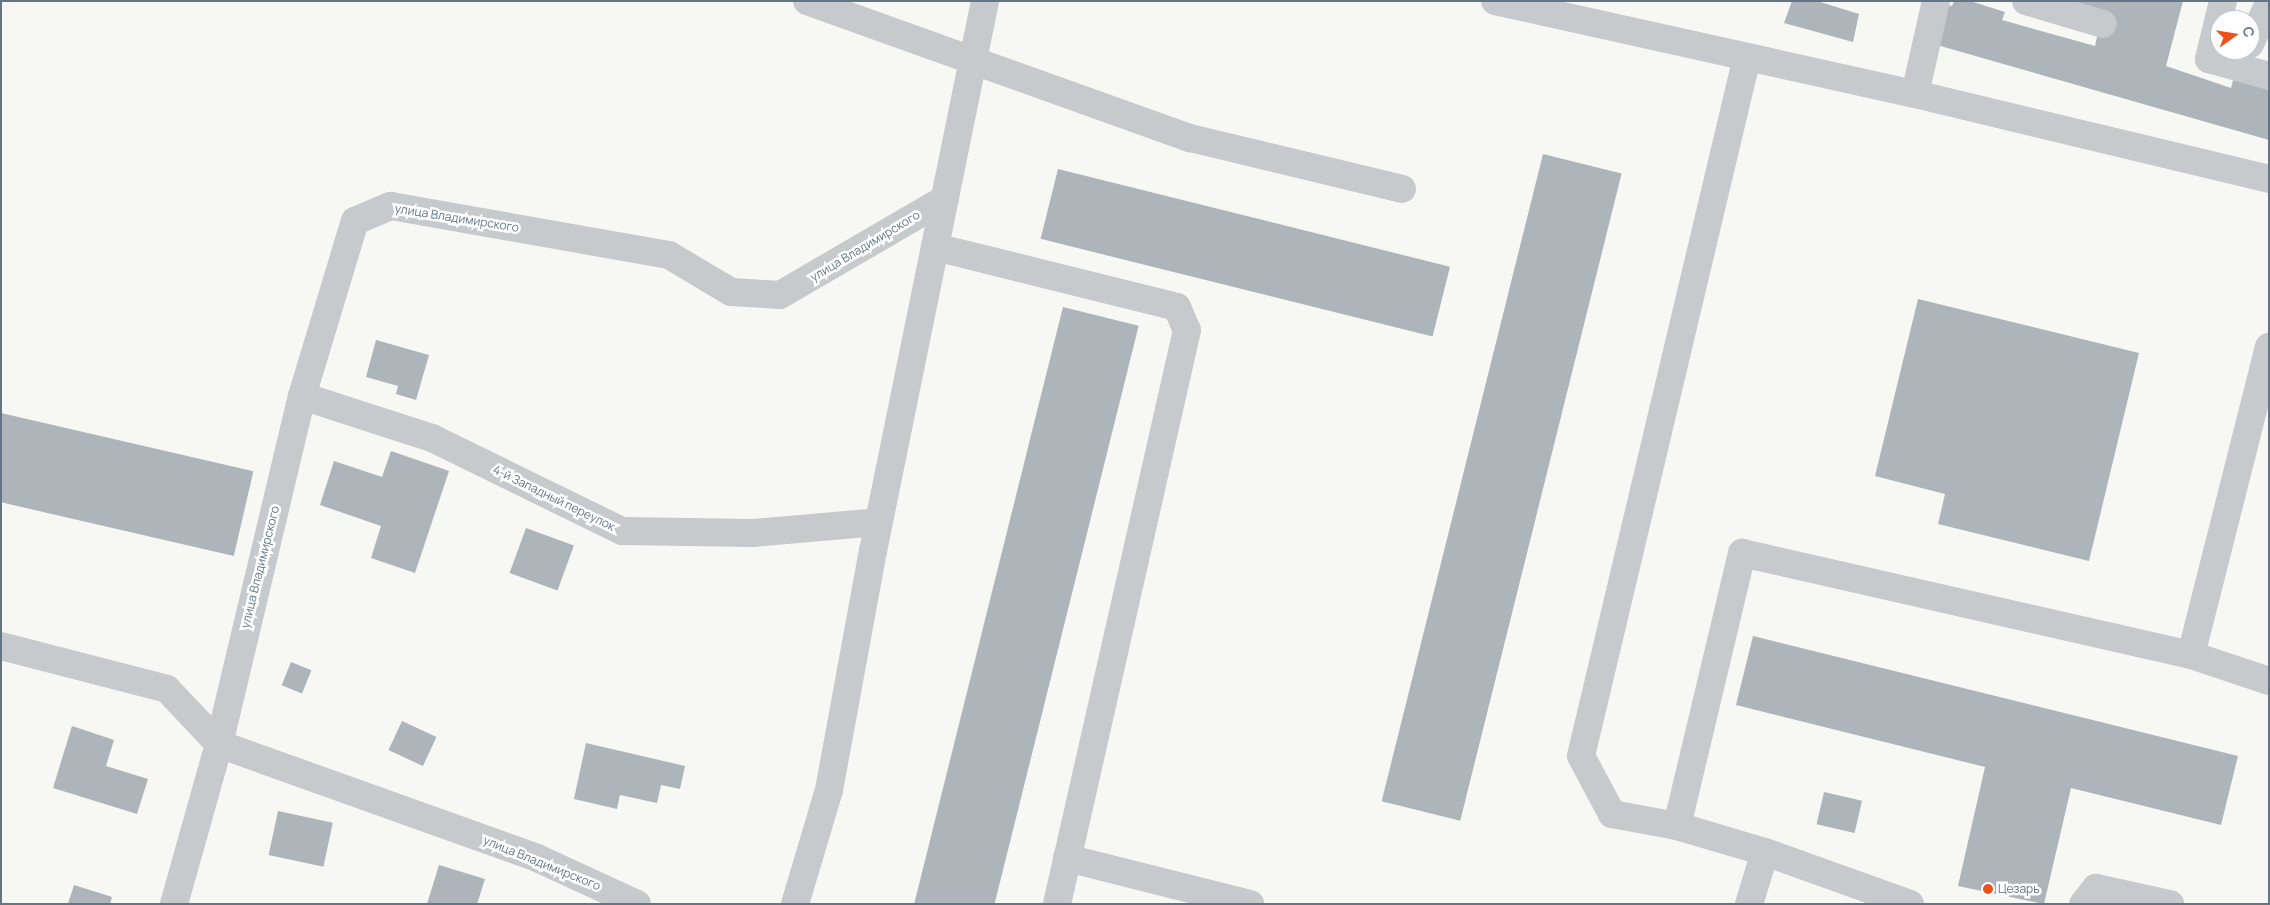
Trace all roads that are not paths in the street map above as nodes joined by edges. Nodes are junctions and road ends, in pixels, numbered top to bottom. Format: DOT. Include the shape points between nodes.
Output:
graph roads {
  1 [pos="807,1"];
  2 [pos="985,1"];
  3 [pos="1495,1"];
  4 [pos="1936,1"];
  5 [pos="2026,1"];
  6 [pos="2269,3"];
  7 [pos="2260,23"];
  8 [pos="2103,24"];
  9 [pos="1747,57"];
  10 [pos="973,60"];
  11 [pos="2253,60"];
  12 [pos="2269,76"];
  13 [pos="1915,94"];
  14 [pos="2269,179"];
  15 [pos="1402,189"];
  16 [pos="944,199"];
  17 [pos="935,247"];
  18 [pos="2269,347"];
  19 [pos="302,396"];
  20 [pos="878,522"];
  21 [pos="1,646"];
  22 [pos="2191,656"];
  23 [pos="2269,681"];
  24 [pos="219,744"];
  25 [pos="1677,826"];
  26 [pos="1765,852"];
  27 [pos="1067,858"];
  28 [pos="174,904"];
  29 [pos="637,904"];
  30 [pos="795,904"];
  31 [pos="1057,904"];
  32 [pos="1250,904"];
  33 [pos="1748,904"];
  34 [pos="1910,904"];
  35 [pos="2083,904"];
  36 [pos="2170,904"];
  1 -- 10 [label="street"];
  2 -- 10 [label="street"];
  3 -- 9 [label="street"];
  4 -- 13 [label="street"];
  5 -- 8 [label="street"];
  6 -- 7 [label="street"];
  9 -- 13 [label="street"];
  9 -- 25 [label="street" via="1581,756 1612,814"];
  10 -- 15 [label="street" via="1044,89 1190,138"];
  10 -- 16 [label="street"];
  11 -- 12 [label="street"];
  13 -- 14 [label="street"];
  16 -- 17 [label="street"];
  16 -- 19 [label="street, улица Владимирского" via="780,295 731,292 669,255 391,206 354,221"];
  17 -- 20 [label="street"];
  17 -- 27 [label="street" via="1177,307 1187,330"];
  18 -- 22 [label="street"];
  19 -- 20 [label="street, 4-й Западный переулок" via="432,438 622,531 753,533"];
  19 -- 24 [label="street, улица Владимирского"];
  20 -- 30 [label="street" via="829,790"];
  21 -- 24 [label="street, улица Владимирского" via="167,689"];
  22 -- 23 [label="street"];
  22 -- 25 [label="street" via="1742,553"];
  24 -- 28 [label="street, улица Владимирского"];
  24 -- 29 [label="street, улица Владимирского" via="537,858"];
  25 -- 26 [label="street"];
  26 -- 33 [label="street"];
  26 -- 34 [label="street"];
  27 -- 31 [label="street"];
  27 -- 32 [label="street"];
  35 -- 36 [label="street" via="2096,888"];
}
